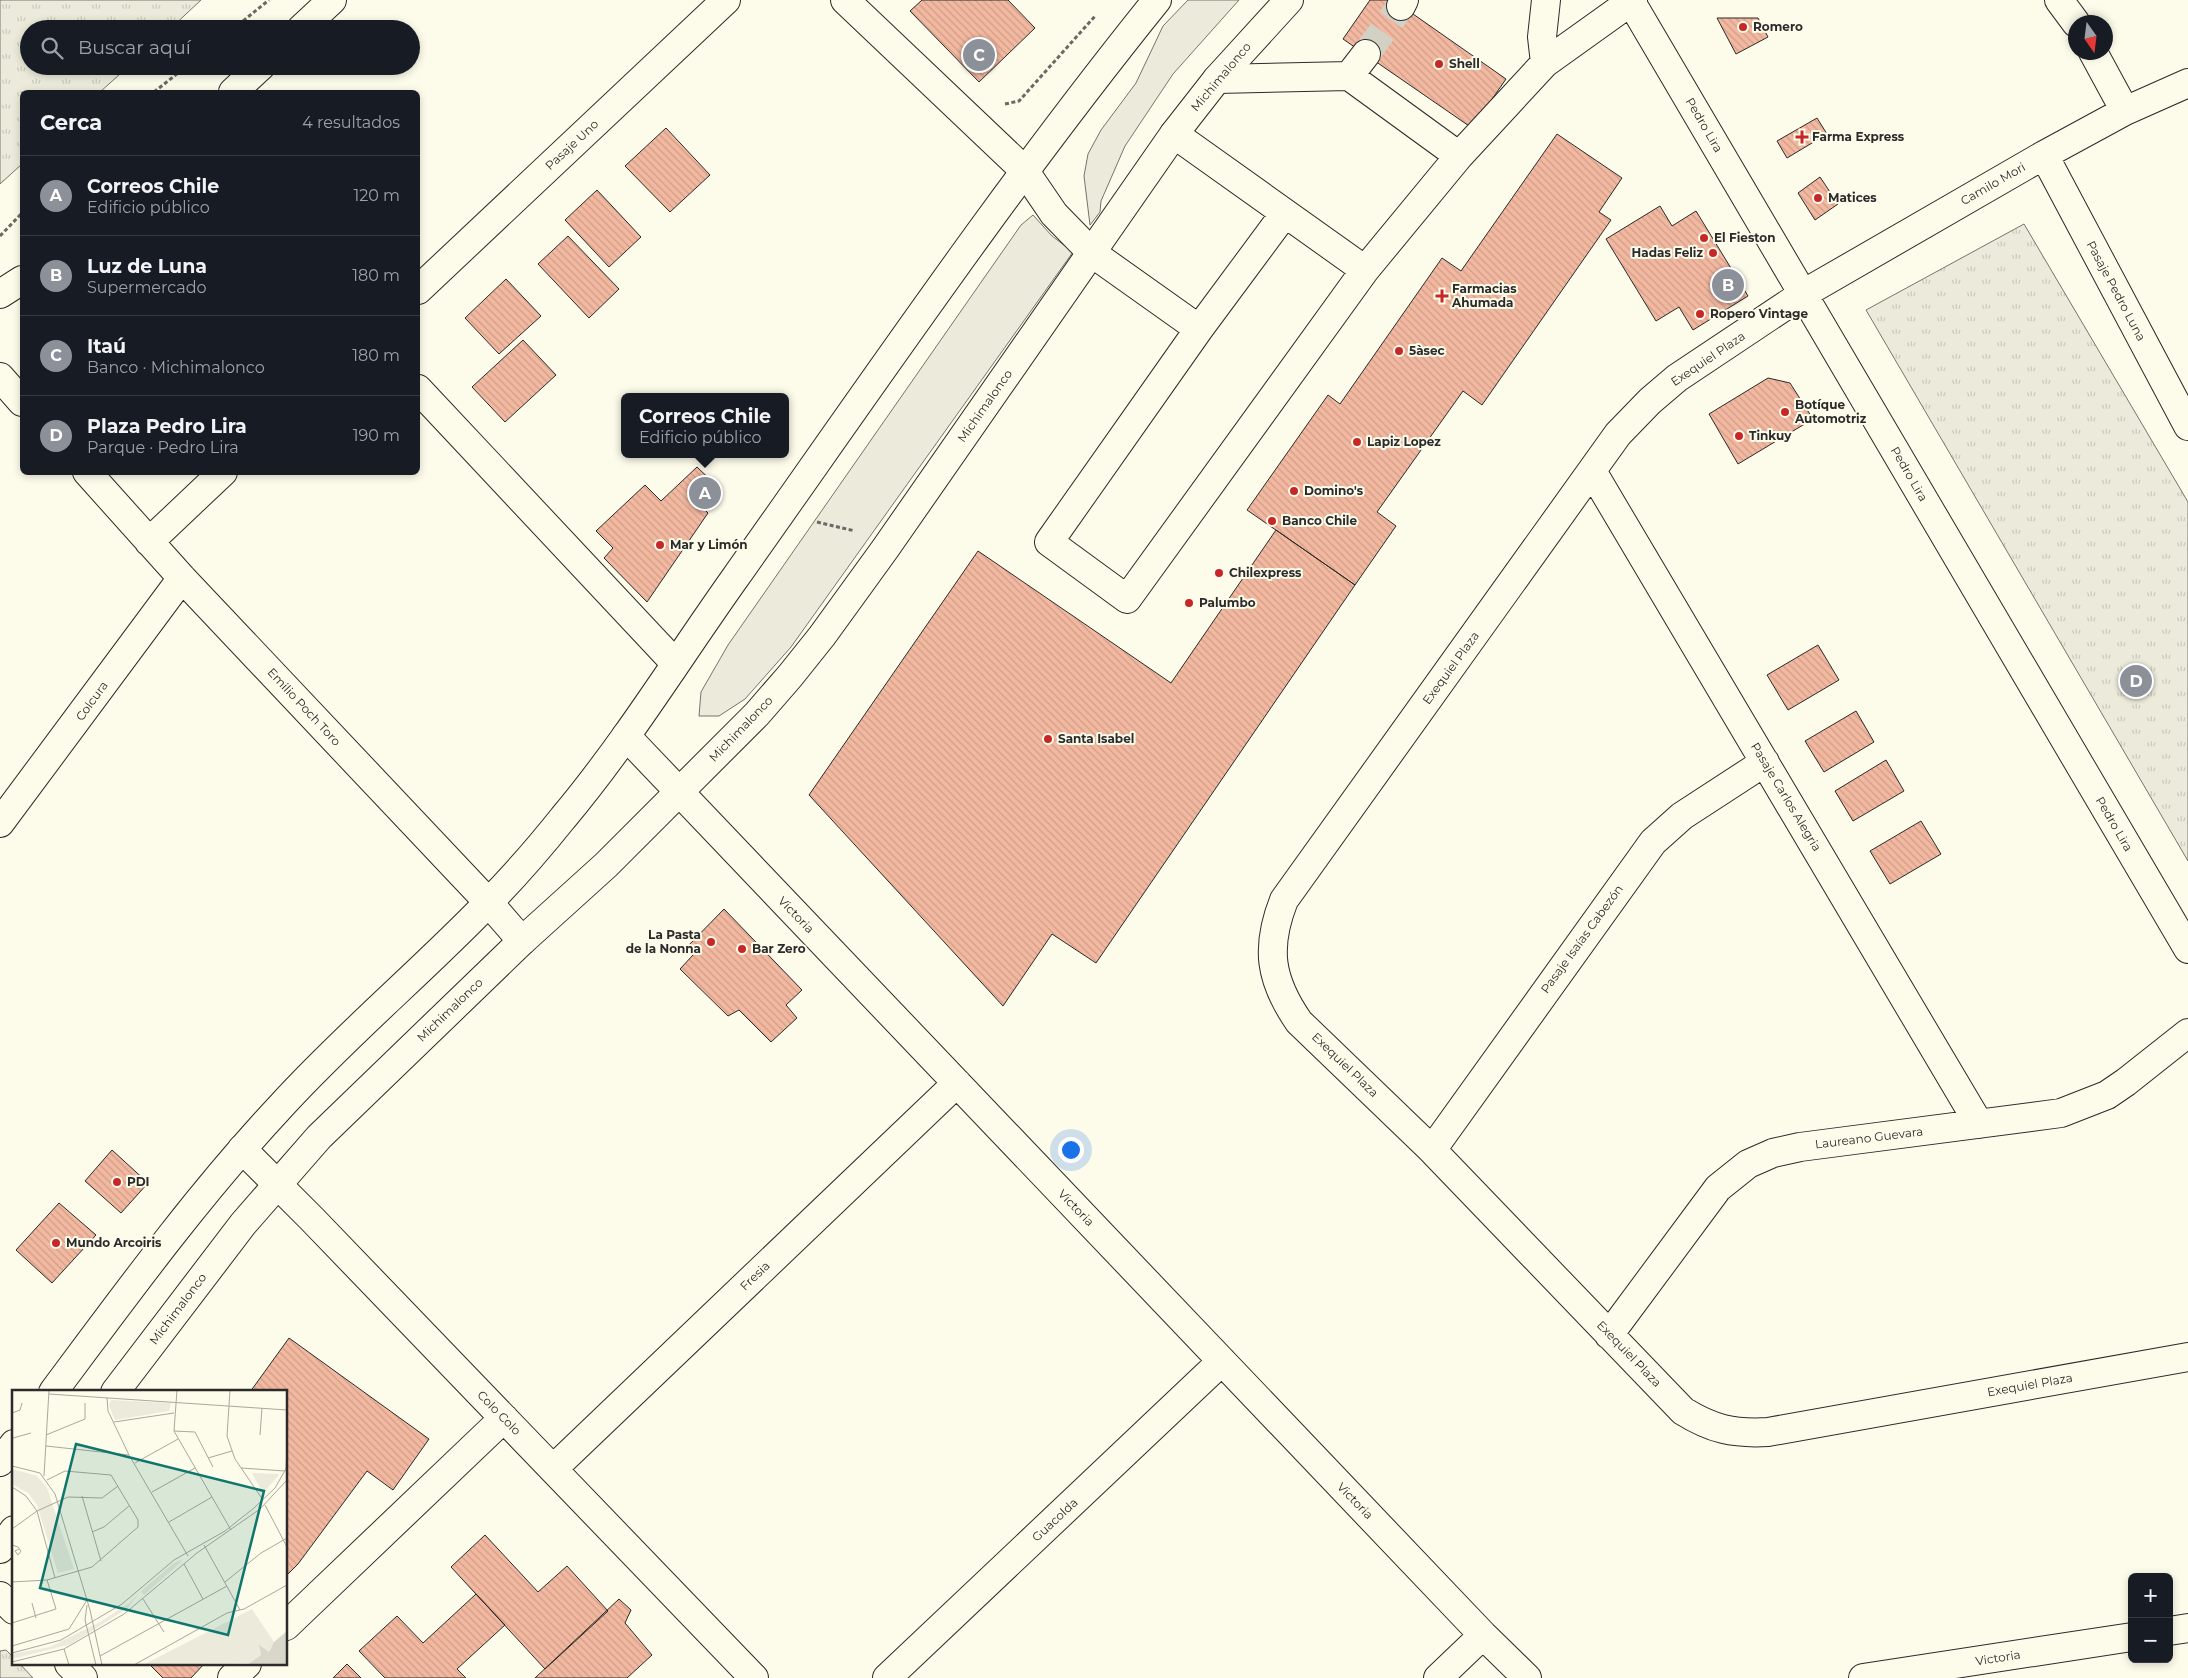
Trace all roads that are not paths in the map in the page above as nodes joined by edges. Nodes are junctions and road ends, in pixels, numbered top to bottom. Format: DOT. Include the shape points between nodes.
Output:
graph roads {
  1 [pos="332,0"];
  2 [pos="726,0"];
  3 [pos="845,0"];
  4 [pos="1157,0"];
  5 [pos="1289,0"];
  6 [pos="1546,0"];
  7 [pos="2060,0"];
  8 [pos="1632,1"];
  9 [pos="2070,15"];
  10 [pos="311,20"];
  11 [pos="1366,54"];
  12 [pos="2097,60"];
  13 [pos="1545,63"];
  14 [pos="251,75"];
  15 [pos="1349,76"];
  16 [pos="1217,79"];
  17 [pos="2188,83"];
  18 [pos="235,90"];
  19 [pos="2124,111"];
  20 [pos="1174,134"];
  21 [pos="2044,155"];
  22 [pos="1459,156"];
  23 [pos="1024,170"];
  24 [pos="1285,213"];
  25 [pos="1092,253"];
  26 [pos="1365,270"];
  27 [pos="20,281"];
  28 [pos="420,288"];
  29 [pos="0,294"];
  30 [pos="1803,294"];
  31 [pos="1199,329"];
  32 [pos="0,377"];
  33 [pos="420,391"];
  34 [pos="20,400"];
  35 [pos="2188,426"];
  36 [pos="1592,471"];
  37 [pos="89,475"];
  38 [pos="219,475"];
  39 [pos="149,542"];
  40 [pos="182,578"];
  41 [pos="675,663"];
  42 [pos="626,736"];
  43 [pos="1765,762"];
  44 [pos="680,793"];
  45 [pos="0,823"];
  46 [pos="489,903"];
  47 [pos="522,941"];
  48 [pos="2188,949"];
  49 [pos="2188,1033"];
  50 [pos="957,1083"];
  51 [pos="1979,1124"];
  52 [pos="242,1149"];
  53 [pos="1432,1150"];
  54 [pos="276,1184"];
  55 [pos="1609,1334"];
  56 [pos="2188,1357"];
  57 [pos="1222,1361"];
  58 [pos="54,1390"];
  59 [pos="117,1390"];
  60 [pos="504,1418"];
  61 [pos="12,1447"];
  62 [pos="0,1462"];
  63 [pos="553,1470"];
  64 [pos="12,1533"];
  65 [pos="0,1550"];
  66 [pos="0,1596"];
  67 [pos="12,1608"];
  68 [pos="288,1624"];
  69 [pos="2188,1628"];
  70 [pos="2173,1630"];
  71 [pos="1483,1635"];
  72 [pos="2128,1638"];
  73 [pos="71,1666"];
  74 [pos="245,1666"];
  75 [pos="83,1678"];
  76 [pos="232,1678"];
  77 [pos="754,1678"];
  78 [pos="887,1678"];
  79 [pos="1438,1678"];
  80 [pos="1527,1678"];
  81 [pos="1864,1678"];
  1 -- 10 [label="street"];
  2 -- 28 [label="street, Pasaje Uno"];
  3 -- 23 [label="street"];
  4 -- 23 [label="street"];
  5 -- 16 [label="street, Michimalonco"];
  6 -- 13 [label="street" via="1542,38"];
  7 -- 9 [label="street"];
  8 -- 13 [label="street"];
  8 -- 30 [label="street, Pedro Lira"];
  11 -- 15 [label="street"];
  12 -- 19 [label="street"];
  13 -- 22 [label="street"];
  14 -- 18 [label="street"];
  15 -- 16 [label="street"];
  15 -- 22 [label="street"];
  16 -- 20 [label="street, Michimalonco"];
  17 -- 19 [label="street, Camilo Mori"];
  19 -- 21 [label="street, Camilo Mori"];
  20 -- 24 [label="street"];
  20 -- 25 [label="street, Michimalonco"];
  21 -- 30 [label="street, Camilo Mori"];
  21 -- 35 [label="street, Pasaje Pedro Luna"];
  22 -- 26 [label="street"];
  23 -- 25 [label="street" via="1054,214"];
  23 -- 41 [label="street"];
  24 -- 26 [label="street"];
  24 -- 31 [label="street"];
  25 -- 31 [label="street"];
  25 -- 44 [label="street, Michimalonco" via="822,636 757,714"];
  26 -- 31 [label="street" via="1127,599 1049,542"];
  27 -- 29 [label="street"];
  30 -- 36 [label="street, Exequiel Plaza" via="1677,378 1618,434"];
  30 -- 48 [label="street, Pedro Lira"];
  32 -- 34 [label="street"];
  33 -- 41 [label="street"];
  36 -- 43 [label="street, Pasaje Carlos Alegria"];
  36 -- 53 [label="street, Exequiel Plaza" via="1290,892 1276,918 1272,957 1276,980 1285,1002 1299,1022"];
  37 -- 39 [label="street, Emilio Poch Toro"];
  38 -- 39 [label="street"];
  39 -- 40 [label="street, Emilio Poch Toro"];
  40 -- 45 [label="street, Colcura"];
  40 -- 46 [label="street, Emilio Poch Toro"];
  41 -- 42 [label="street"];
  42 -- 44 [label="street, Victoria"];
  42 -- 46 [label="street" via="565,816"];
  43 -- 51 [label="street, Pasaje Carlos Alegria"];
  43 -- 53 [label="street, Pasaje Isaías Cabezón" via="1682,816 1653,842"];
  44 -- 47 [label="street, Michimalonco"];
  44 -- 50 [label="street, Victoria"];
  46 -- 47 [label="street, Emilio Poch Toro"];
  46 -- 52 [label="street" via="297,1090"];
  47 -- 54 [label="street, Michimalonco" via="338,1118"];
  49 -- 51 [label="street, Laureano Guevara" via="2107,1095 2061,1113"];
  50 -- 57 [label="street, Victoria"];
  50 -- 63 [label="street, Fresia"];
  51 -- 55 [label="street, Laureano Guevara" via="1800,1147 1773,1153 1748,1164 1718,1188"];
  52 -- 54 [label="street, Colo Colo"];
  52 -- 58 [label="street" via="158,1250"];
  53 -- 55 [label="street, Exequiel Plaza"];
  54 -- 59 [label="street, Michimalonco"];
  54 -- 60 [label="street, Colo Colo"];
  55 -- 56 [label="street, Exequiel Plaza" via="1682,1411 1713,1427 1743,1433 1768,1432"];
  57 -- 71 [label="street, Victoria"];
  57 -- 78 [label="street, Guacolda"];
  60 -- 63 [label="street, Colo Colo"];
  60 -- 68 [label="street"];
  61 -- 62 [label="street"];
  63 -- 77 [label="street, Colo Colo"];
  64 -- 65 [label="street"];
  66 -- 67 [label="street"];
  69 -- 70 [label="street"];
  71 -- 79 [label="street"];
  71 -- 80 [label="street, Victoria"];
  72 -- 81 [label="street, Victoria"];
  73 -- 75 [label="street"];
  74 -- 76 [label="street"];
}
